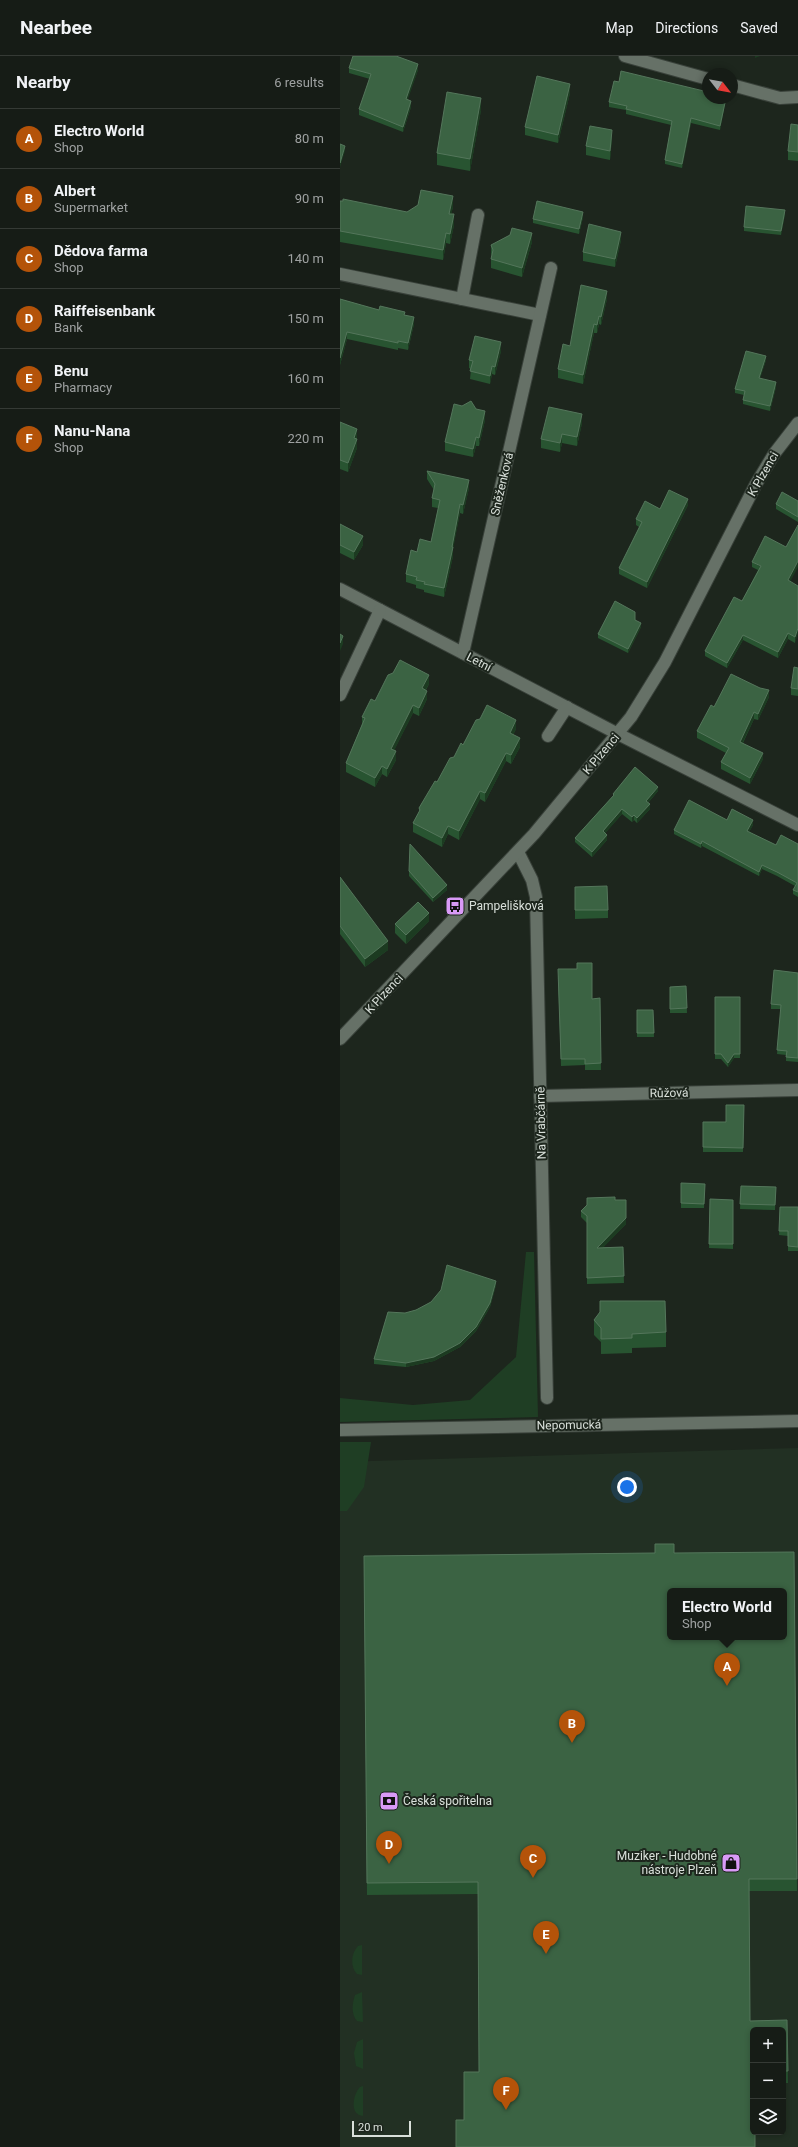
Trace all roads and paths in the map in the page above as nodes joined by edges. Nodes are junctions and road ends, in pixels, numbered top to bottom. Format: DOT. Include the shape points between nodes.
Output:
graph roads {
  1 [pos="625,56"];
  2 [pos="702,77"];
  3 [pos="738,87"];
  4 [pos="798,97"];
  5 [pos="478,215"];
  6 [pos="551,268"];
  7 [pos="340,274"];
  8 [pos="462,299"];
  9 [pos="540,315"];
  10 [pos="798,423"];
  11 [pos="340,589"];
  12 [pos="380,610"];
  13 [pos="463,653"];
  14 [pos="340,695"];
  15 [pos="567,707"];
  16 [pos="618,734"];
  17 [pos="548,736"];
  18 [pos="798,824"];
  19 [pos="518,852"];
  20 [pos="340,1039"];
  21 [pos="798,1090"];
  22 [pos="540,1096"];
  23 [pos="547,1398"];
  24 [pos="798,1421"];
  25 [pos="340,1430"];
  1 -- 2 [label="street"];
  3 -- 4 [label="street" via="780,98"];
  5 -- 8 [label="street"];
  6 -- 9 [label="street, Sněženková"];
  7 -- 8 [label="street"];
  8 -- 9 [label="street"];
  9 -- 13 [label="street, Sněženková"];
  10 -- 16 [label="street, K Plzenci" via="774,454 760,478 665,662"];
  11 -- 12 [label="street, Letní"];
  12 -- 13 [label="street, Letní"];
  12 -- 14 [label="street"];
  13 -- 15 [label="street, Letní"];
  15 -- 16 [label="street, Letní"];
  15 -- 17 [label="street"];
  16 -- 18 [label="street"];
  16 -- 19 [label="street, K Plzenci"];
  19 -- 20 [label="street, K Plzenci"];
  19 -- 22 [label="street, Na Vrabčárně" via="532,880 536,897"];
  21 -- 22 [label="street, Růžová"];
  22 -- 23 [label="street, Na Vrabčárně"];
  24 -- 25 [label="street, Nepomucká"];
}
